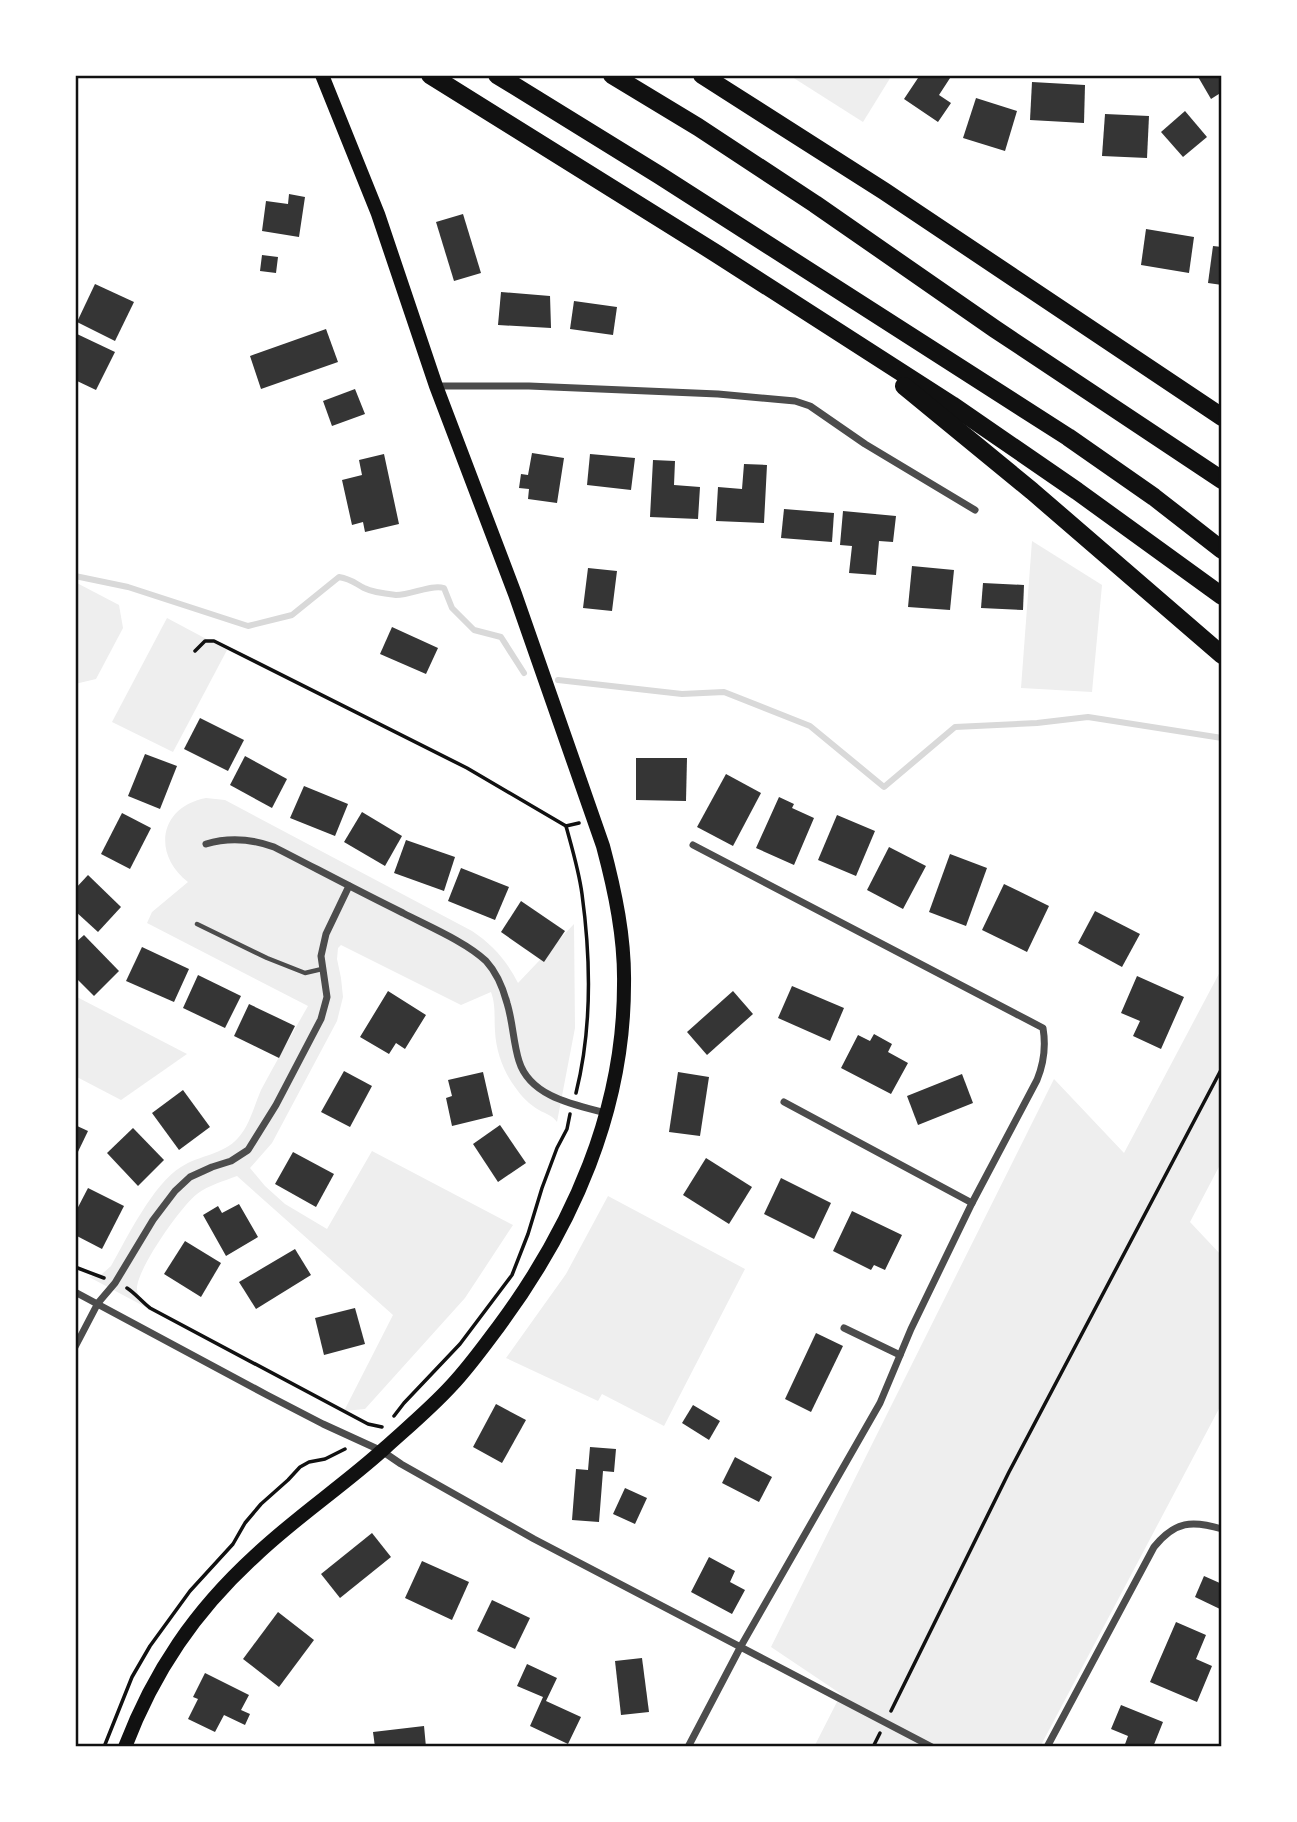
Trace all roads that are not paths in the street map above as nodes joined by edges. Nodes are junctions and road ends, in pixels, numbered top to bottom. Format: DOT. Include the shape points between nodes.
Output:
graph roads {
  1 [pos="322,75"];
  2 [pos="430,75"];
  3 [pos="497,75"];
  4 [pos="612,75"];
  5 [pos="702,75"];
  6 [pos="827,324"];
  7 [pos="436,386"];
  8 [pos="1222,417"];
  9 [pos="1222,480"];
  10 [pos="1154,497"];
  11 [pos="975,510"];
  12 [pos="1222,542"];
  13 [pos="1222,551"];
  14 [pos="1222,596"];
  15 [pos="1222,655"];
  16 [pos="206,844"];
  17 [pos="693,845"];
  18 [pos="349,886"];
  19 [pos="197,924"];
  20 [pos="322,969"];
  21 [pos="784,1102"];
  22 [pos="607,1114"];
  23 [pos="972,1203"];
  24 [pos="75,1292"];
  25 [pos="98,1303"];
  26 [pos="844,1328"];
  27 [pos="75,1347"];
  28 [pos="900,1355"];
  29 [pos="382,1451"];
  30 [pos="1222,1529"];
  31 [pos="741,1647"];
  32 [pos="125,1747"];
  33 [pos="688,1747"];
  34 [pos="932,1747"];
  35 [pos="1047,1747"];
  1 -- 7 [label="main road" via="378,214"];
  2 -- 6 [label="highway"];
  3 -- 10 [label="highway" via="1068,437"];
  4 -- 9 [label="highway" via="815,204"];
  5 -- 8 [label="highway"];
  6 -- 14 [label="highway" via="1066,483"];
  6 -- 15 [label="highway" via="1032,491"];
  7 -- 11 [label="street" via="542,386 795,401"];
  7 -- 22 [label="main road" via="579,772 613,886 625,982 619,1060"];
  10 -- 12 [label="highway"];
  10 -- 13 [label="highway"];
  16 -- 18 [label="street" via="231,839 262,843"];
  17 -- 23 [label="street" via="1044,1028 1045,1051 1037,1080"];
  18 -- 20 [label="street" via="326,934"];
  18 -- 22 [label="street" via="456,940 486,961 502,984 519,1063 528,1079 573,1105"];
  19 -- 20 [label="lane" via="305,973"];
  20 -- 25 [label="street" via="327,997 321,1019 248,1150 190,1177 175,1191"];
  21 -- 23 [label="street"];
  22 -- 29 [label="main road" via="567,1216 513,1307 452,1386"];
  23 -- 28 [label="street"];
  24 -- 25 [label="street"];
  25 -- 27 [label="street"];
  25 -- 29 [label="street"];
  26 -- 28 [label="street"];
  28 -- 31 [label="street" via="880,1403"];
  29 -- 31 [label="street" via="534,1539"];
  29 -- 32 [label="main road" via="255,1556 209,1603 164,1663"];
  30 -- 35 [label="street" via="1189,1523 1175,1527 1154,1547"];
  31 -- 33 [label="street"];
  31 -- 34 [label="street"];
}
